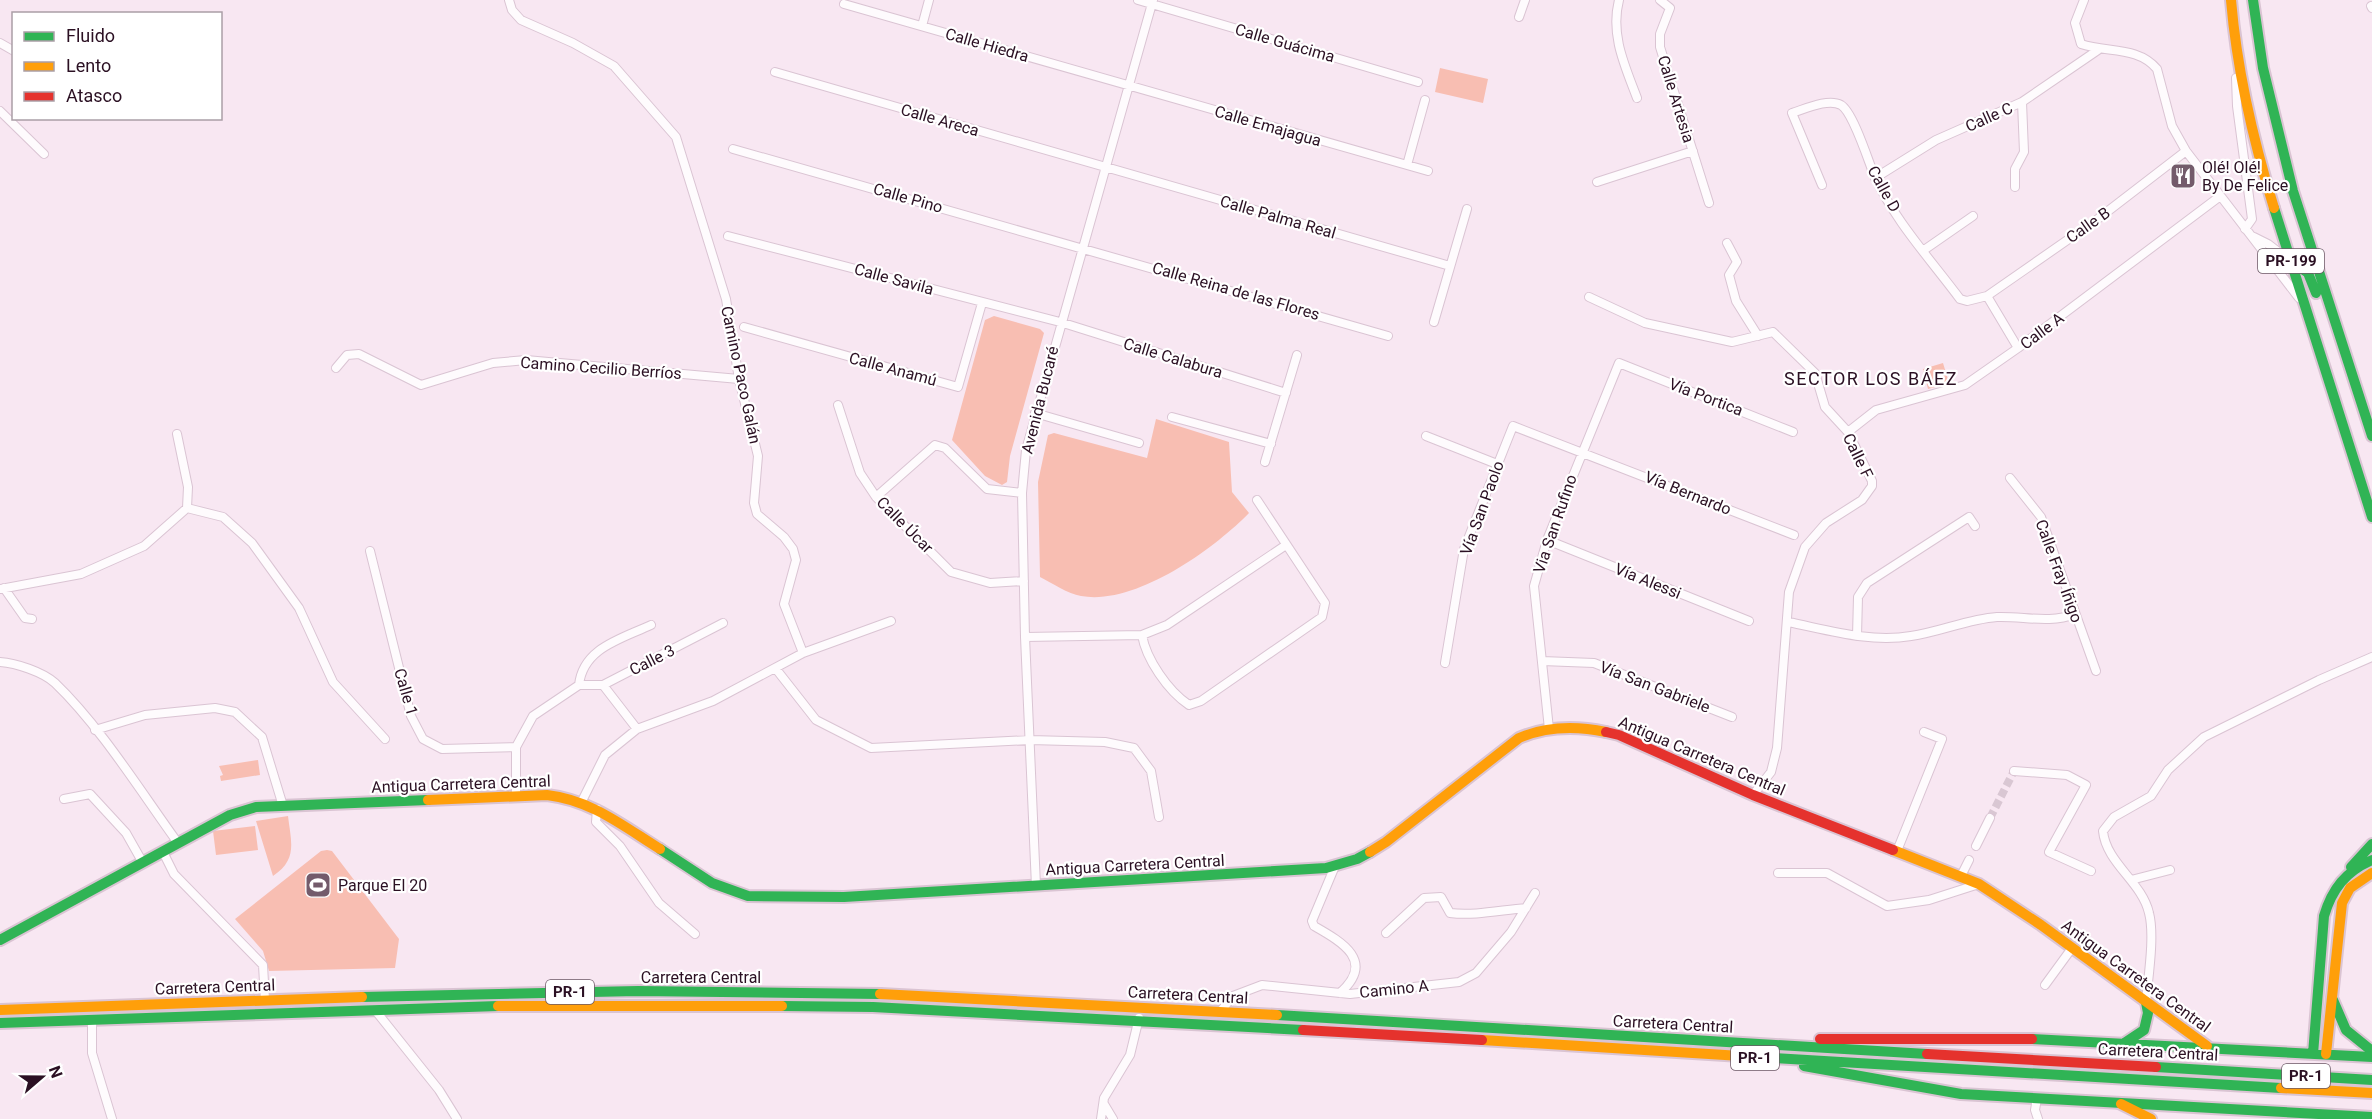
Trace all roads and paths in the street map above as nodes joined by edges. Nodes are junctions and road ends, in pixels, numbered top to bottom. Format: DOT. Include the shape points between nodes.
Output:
graph roads {
  1 [pos="509,0"];
  2 [pos="929,0"];
  3 [pos="1138,0"];
  4 [pos="1525,0"];
  5 [pos="1619,0"];
  6 [pos="1659,0"];
  7 [pos="2084,0"];
  8 [pos="2231,0"];
  9 [pos="2253,0"];
  10 [pos="1153,2"];
  11 [pos="844,4"];
  12 [pos="1519,16"];
  13 [pos="922,26"];
  14 [pos="2098,50"];
  15 [pos="2236,57"];
  16 [pos="775,72"];
  17 [pos="1418,82"];
  18 [pos="1129,86"];
  19 [pos="1637,99"];
  20 [pos="1425,100"];
  21 [pos="2022,102"];
  22 [pos="0,111"];
  23 [pos="733,149"];
  24 [pos="1693,151"];
  25 [pos="2186,151"];
  26 [pos="44,154"];
  27 [pos="1407,165"];
  28 [pos="1106,167"];
  29 [pos="1428,171"];
  30 [pos="1875,178"];
  31 [pos="1597,182"];
  32 [pos="1822,185"];
  33 [pos="2014,187"];
  34 [pos="2219,197"];
  35 [pos="1709,203"];
  36 [pos="1467,209"];
  37 [pos="1973,216"];
  38 [pos="2245,229"];
  39 [pos="728,236"];
  40 [pos="2252,236"];
  41 [pos="1727,243"];
  42 [pos="1083,248"];
  43 [pos="1924,250"];
  44 [pos="2291,261"];
  45 [pos="1450,266"];
  46 [pos="1987,296"];
  47 [pos="1590,297"];
  48 [pos="982,303"];
  49 [pos="2304,303"];
  50 [pos="1060,322"];
  51 [pos="1434,322"];
  52 [pos="744,327"];
  53 [pos="1388,336"];
  54 [pos="1758,336"];
  55 [pos="2018,348"];
  56 [pos="1297,355"];
  57 [pos="2345,356"];
  58 [pos="1619,363"];
  59 [pos="336,368"];
  60 [pos="739,379"];
  61 [pos="1286,393"];
  62 [pos="838,405"];
  63 [pos="1035,413"];
  64 [pos="1172,417"];
  65 [pos="1793,432"];
  66 [pos="1848,432"];
  67 [pos="177,434"];
  68 [pos="1426,436"];
  69 [pos="2372,436"];
  70 [pos="1139,443"];
  71 [pos="1271,444"];
  72 [pos="1582,451"];
  73 [pos="1265,462"];
  74 [pos="1497,464"];
  75 [pos="2010,478"];
  76 [pos="1022,493"];
  77 [pos="876,497"];
  78 [pos="1257,500"];
  79 [pos="187,508"];
  80 [pos="2372,517"];
  81 [pos="1975,526"];
  82 [pos="1794,535"];
  83 [pos="1547,540"];
  84 [pos="1286,545"];
  85 [pos="370,551"];
  86 [pos="1024,581"];
  87 [pos="2,588"];
  88 [pos="2075,614"];
  89 [pos="32,619"];
  90 [pos="891,621"];
  91 [pos="1749,621"];
  92 [pos="1788,622"];
  93 [pos="723,623"];
  94 [pos="651,625"];
  95 [pos="1142,635"];
  96 [pos="1857,636"];
  97 [pos="1025,637"];
  98 [pos="803,653"];
  99 [pos="2372,657"];
  100 [pos="1542,660"];
  101 [pos="0,662"];
  102 [pos="1445,663"];
  103 [pos="776,669"];
  104 [pos="2096,671"];
  105 [pos="579,685"];
  106 [pos="603,685"];
  107 [pos="1732,717"];
  108 [pos="637,729"];
  109 [pos="1549,729"];
  110 [pos="95,730"];
  111 [pos="1924,732"];
  112 [pos="385,739"];
  113 [pos="1030,741"];
  114 [pos="516,747"];
  115 [pos="2014,771"];
  116 [pos="1754,795"];
  117 [pos="516,796"];
  118 [pos="64,800"];
  119 [pos="582,801"];
  120 [pos="283,806"];
  121 [pos="597,809"];
  122 [pos="1159,818"];
  123 [pos="1990,818"];
  124 [pos="178,843"];
  125 [pos="2372,844"];
  126 [pos="1976,846"];
  127 [pos="1897,851"];
  128 [pos="163,852"];
  129 [pos="1969,860"];
  130 [pos="2372,860"];
  131 [pos="143,862"];
  132 [pos="1335,866"];
  133 [pos="2170,870"];
  134 [pos="2091,871"];
  135 [pos="1778,873"];
  136 [pos="2372,873"];
  137 [pos="1961,876"];
  138 [pos="2131,880"];
  139 [pos="1979,884"];
  140 [pos="2335,885"];
  141 [pos="1036,886"];
  142 [pos="1535,893"];
  143 [pos="1526,908"];
  144 [pos="1386,933"];
  145 [pos="695,934"];
  146 [pos="0,940"];
  147 [pos="2072,948"];
  148 [pos="2045,985"];
  149 [pos="2331,989"];
  150 [pos="1340,993"];
  151 [pos="374,996"];
  152 [pos="265,1000"];
  153 [pos="2146,1002"];
  154 [pos="1140,1008"];
  155 [pos="0,1010"];
  156 [pos="375,1010"];
  157 [pos="1220,1012"];
  158 [pos="92,1019"];
  159 [pos="1139,1020"];
  160 [pos="0,1023"];
  161 [pos="2126,1042"];
  162 [pos="1771,1044"];
  163 [pos="2206,1046"];
  164 [pos="2372,1051"];
  165 [pos="2313,1054"];
  166 [pos="2326,1054"];
  167 [pos="2372,1057"];
  168 [pos="1779,1059"];
  169 [pos="2372,1080"];
  170 [pos="2372,1093"];
  171 [pos="2037,1098"];
  172 [pos="2117,1101"];
  173 [pos="1104,1103"];
  174 [pos="2326,1114"];
  175 [pos="2372,1117"];
  176 [pos="112,1119"];
  177 [pos="457,1119"];
  178 [pos="1101,1119"];
  179 [pos="1113,1119"];
  180 [pos="2038,1119"];
  181 [pos="2151,1119"];
  182 [pos="2313,1119"];
  1 -- 60 [label="street, Camino Paco Galán" via="521,20 573,42 614,66 676,137 726,299"];
  2 -- 13 [label="street"];
  3 -- 10 [label="street, Calle Guácima"];
  4 -- 12 [label="street"];
  5 -- 19 [label="street" via="1617,42"];
  6 -- 24 [label="street, Calle Artesia" via="1670,8 1660,34 1660,47"];
  7 -- 14 [label="street" via="2075,23 2076,34 2081,44"];
  8 -- 15 [label="main road, PR-199"];
  9 -- 57 [label="main road, PR-199" via="2255,28 2282,151"];
  10 -- 17 [label="street, Calle Guácima"];
  10 -- 18 [label="street, Avenida Bucaré"];
  11 -- 13 [label="street, Calle Hiedra"];
  13 -- 18 [label="street, Calle Hiedra"];
  14 -- 21 [label="street, Calle C"];
  14 -- 25 [label="street" via="2133,52 2151,61 2157,69 2172,126"];
  15 -- 38 [label="street" via="2237,106 2252,219"];
  15 -- 44 [label="main road, PR-199" via="2259,157"];
  16 -- 28 [label="street, Calle Areca"];
  18 -- 27 [label="street, Calle Emajagua"];
  18 -- 28 [label="street, Avenida Bucaré"];
  20 -- 27 [label="street"];
  21 -- 30 [label="street, Calle C" via="1936,140"];
  21 -- 33 [label="street" via="2024,152 2015,169"];
  22 -- 26 [label="street"];
  23 -- 42 [label="street, Calle Pino"];
  24 -- 31 [label="street"];
  24 -- 35 [label="street, Calle Artesia"];
  25 -- 34 [label="street"];
  25 -- 46 [label="street, Calle B"];
  27 -- 29 [label="street, Calle Emajagua"];
  28 -- 42 [label="street, Avenida Bucaré"];
  28 -- 45 [label="street, Calle Palma Real"];
  30 -- 32 [label="street, Calle D" via="1847,110 1836,103 1818,105 1792,113"];
  30 -- 43 [label="street, Calle D"];
  34 -- 38 [label="street"];
  34 -- 55 [label="street, Calle A"];
  36 -- 45 [label="street"];
  37 -- 43 [label="street"];
  38 -- 40 [label="street"];
  39 -- 48 [label="street, Calle Savila"];
  40 -- 44 [label="street"];
  40 -- 49 [label="street"];
  41 -- 54 [label="street" via="1737,262 1729,274 1733,294"];
  42 -- 50 [label="street, Avenida Bucaré"];
  42 -- 53 [label="street, Calle Reina de las Flores"];
  43 -- 46 [label="street, Calle D" via="1960,299"];
  44 -- 49 [label="main road, PR-199"];
  44 -- 57 [label="main road" via="2308,273 2327,329"];
  45 -- 51 [label="street"];
  46 -- 55 [label="street"];
  47 -- 54 [label="street, Calle F" via="1645,323 1732,342"];
  48 -- 50 [label="street, Calle Savila"];
  48 -- 52 [label="street, Calle Anamú" via="958,387"];
  49 -- 80 [label="main road, PR-199"];
  50 -- 61 [label="street, Calle Calabura"];
  50 -- 63 [label="street, Avenida Bucaré"];
  54 -- 66 [label="street, Calle F" via="1773,332 1815,373 1825,407"];
  55 -- 66 [label="street, Calle A" via="1965,385 1876,410"];
  56 -- 61 [label="street"];
  57 -- 69 [label="main road, PR-199"];
  58 -- 65 [label="street, Vía Portica"];
  58 -- 72 [label="street, Via San Rufino"];
  59 -- 60 [label="street, Camino Cecilio Berríos" via="347,355 359,354 421,385 493,363 526,360"];
  60 -- 98 [label="street, Camino Paco Galán" via="758,456 754,503 757,514 784,537 796,560 784,604"];
  61 -- 71 [label="street"];
  62 -- 77 [label="street, Calle Úcar" via="860,473"];
  63 -- 70 [label="street"];
  63 -- 76 [label="street, Avenida Bucaré"];
  64 -- 71 [label="street"];
  66 -- 92 [label="street, Calle F" via="1872,486 1862,500 1826,523 1806,547 1790,591"];
  67 -- 79 [label="street" via="188,487"];
  68 -- 74 [label="street"];
  71 -- 73 [label="street"];
  72 -- 74 [label="street, Vía San Paolo" via="1513,426"];
  72 -- 82 [label="street, Vía Bernardo"];
  72 -- 83 [label="street, Via San Rufino"];
  74 -- 102 [label="street, Vía San Paolo" via="1464,549"];
  75 -- 88 [label="street, Calle Fray Íñigo" via="2041,518"];
  76 -- 77 [label="street" via="987,489 945,448 935,445"];
  76 -- 86 [label="street, Avenida Bucaré"];
  77 -- 86 [label="street, Calle Úcar" via="951,572 990,584"];
  78 -- 84 [label="street"];
  79 -- 87 [label="street" via="144,546 81,574"];
  79 -- 112 [label="street" via="223,516 252,543 299,608 333,682"];
  81 -- 96 [label="street" via="1969,517 1867,583 1858,597"];
  83 -- 91 [label="street, Vía Alessi"];
  83 -- 100 [label="street, Via San Rufino" via="1534,586"];
  84 -- 95 [label="street" via="1167,626"];
  84 -- 95 [label="street" via="1326,603 1322,617 1201,701 1189,705 1176,696 1144,647"];
  85 -- 114 [label="street, Calle 1" via="411,716 423,739 442,749"];
  86 -- 97 [label="street, Avenida Bucaré"];
  87 -- 89 [label="street" via="25,618"];
  88 -- 96 [label="street" via="2047,620 1996,618 1910,636"];
  88 -- 104 [label="street, Calle Fray Íñigo"];
  90 -- 98 [label="street"];
  92 -- 96 [label="street"];
  92 -- 116 [label="street, Calle F" via="1777,748 1771,772"];
  93 -- 106 [label="street, Calle 3"];
  94 -- 105 [label="street" via="602,648 581,668"];
  95 -- 97 [label="street"];
  97 -- 113 [label="street, Avenida Bucaré"];
  98 -- 103 [label="street"];
  99 -- 138 [label="street" via="2205,737 2168,770 2151,796 2108,822 2104,840"];
  100 -- 107 [label="street, Vía San Gabriele" via="1594,663"];
  100 -- 109 [label="street, Via San Rufino"];
  101 -- 110 [label="street" via="12,663 53,682"];
  103 -- 108 [label="street" via="713,701"];
  103 -- 113 [label="street" via="816,720 871,748"];
  105 -- 106 [label="street, Calle 3"];
  105 -- 114 [label="street" via="533,716"];
  106 -- 108 [label="street"];
  108 -- 119 [label="street" via="605,755"];
  109 -- 116 [label="main road, Antigua Carretera Central" via="1580,727 1619,735"];
  109 -- 132 [label="main road, Antigua Carretera Central" via="1519,738 1386,842 1357,859"];
  110 -- 120 [label="street" via="145,715 215,708 235,712 262,737"];
  110 -- 124 [label="street"];
  111 -- 127 [label="street" via="1942,739"];
  113 -- 122 [label="street" via="1105,742 1134,748 1151,771"];
  113 -- 141 [label="street, Avenida Bucaré"];
  114 -- 117 [label="street"];
  115 -- 134 [label="street" via="2067,776 2086,785 2049,852"];
  116 -- 127 [label="main road, Antigua Carretera Central"];
  117 -- 119 [label="main road, Antigua Carretera Central" via="547,795"];
  117 -- 120 [label="main road, Antigua Carretera Central"];
  118 -- 131 [label="street" via="90,794 126,833"];
  119 -- 121 [label="main road, Antigua Carretera Central"];
  120 -- 124 [label="main road, Antigua Carretera Central" via="256,807 230,815"];
  121 -- 141 [label="main road, Antigua Carretera Central" via="712,883 748,896 844,897"];
  121 -- 145 [label="street" via="596,822 620,846 659,903"];
  123 -- 126 [label="street"];
  124 -- 128 [label="main road, Antigua Carretera Central"];
  125 -- 140 [label="main road"];
  127 -- 137 [label="main road, Antigua Carretera Central"];
  128 -- 131 [label="main road, Antigua Carretera Central"];
  128 -- 152 [label="street" via="174,874 263,965"];
  129 -- 137 [label="street"];
  130 -- 140 [label="main road"];
  131 -- 146 [label="main road, Antigua Carretera Central"];
  132 -- 141 [label="main road, Antigua Carretera Central"];
  132 -- 150 [label="street" via="1312,921 1350,952 1354,976"];
  133 -- 138 [label="street"];
  135 -- 139 [label="street" via="1827,873 1887,906 1929,900"];
  136 -- 149 [label="main road" via="2350,888 2342,903"];
  137 -- 139 [label="main road, Antigua Carretera Central"];
  138 -- 153 [label="street" via="2149,913"];
  139 -- 147 [label="main road, Antigua Carretera Central"];
  140 -- 165 [label="main road" via="2324,916"];
  142 -- 143 [label="street, Camino A"];
  143 -- 144 [label="street" via="1465,915 1450,913 1441,897 1424,898"];
  143 -- 150 [label="street, Camino A" via="1476,973 1459,982"];
  147 -- 148 [label="street"];
  147 -- 153 [label="main road, Antigua Carretera Central"];
  149 -- 164 [label="main road" via="2343,1026"];
  149 -- 166 [label="main road"];
  150 -- 157 [label="street, Camino A" via="1262,985 1233,996"];
  151 -- 152 [label="main road, Carretera Central / PR-1"];
  151 -- 154 [label="main road, Carretera Central / PR-1" via="732,991"];
  151 -- 156 [label="street"];
  152 -- 155 [label="main road, Carretera Central / PR-1"];
  153 -- 161 [label="main road" via="2144,1030"];
  153 -- 163 [label="main road, Antigua Carretera Central"];
  154 -- 157 [label="main road, Carretera Central / PR-1"];
  154 -- 159 [label="street"];
  156 -- 158 [label="main road, Carretera Central / PR-1"];
  156 -- 159 [label="main road, Carretera Central / PR-1" via="730,1005 873,1007"];
  156 -- 177 [label="street" via="439,1090"];
  157 -- 162 [label="main road, Carretera Central / PR-1"];
  158 -- 160 [label="main road, Carretera Central / PR-1"];
  158 -- 176 [label="street" via="92,1053"];
  159 -- 168 [label="main road, Carretera Central / PR-1"];
  159 -- 173 [label="street" via="1131,1055"];
  161 -- 162 [label="main road" via="1816,1039"];
  161 -- 163 [label="main road"];
  162 -- 169 [label="main road, Carretera Central / PR-1"];
  163 -- 165 [label="main road"];
  165 -- 166 [label="main road"];
  166 -- 167 [label="main road"];
  168 -- 170 [label="main road, Carretera Central / PR-1"];
  168 -- 171 [label="main road" via="1818,1071 1961,1094"];
  171 -- 172 [label="main road"];
  171 -- 180 [label="street"];
  172 -- 174 [label="main road"];
  172 -- 181 [label="main road"];
  173 -- 178 [label="street"];
  173 -- 179 [label="street"];
  174 -- 175 [label="main road"];
  174 -- 182 [label="main road"];
}
